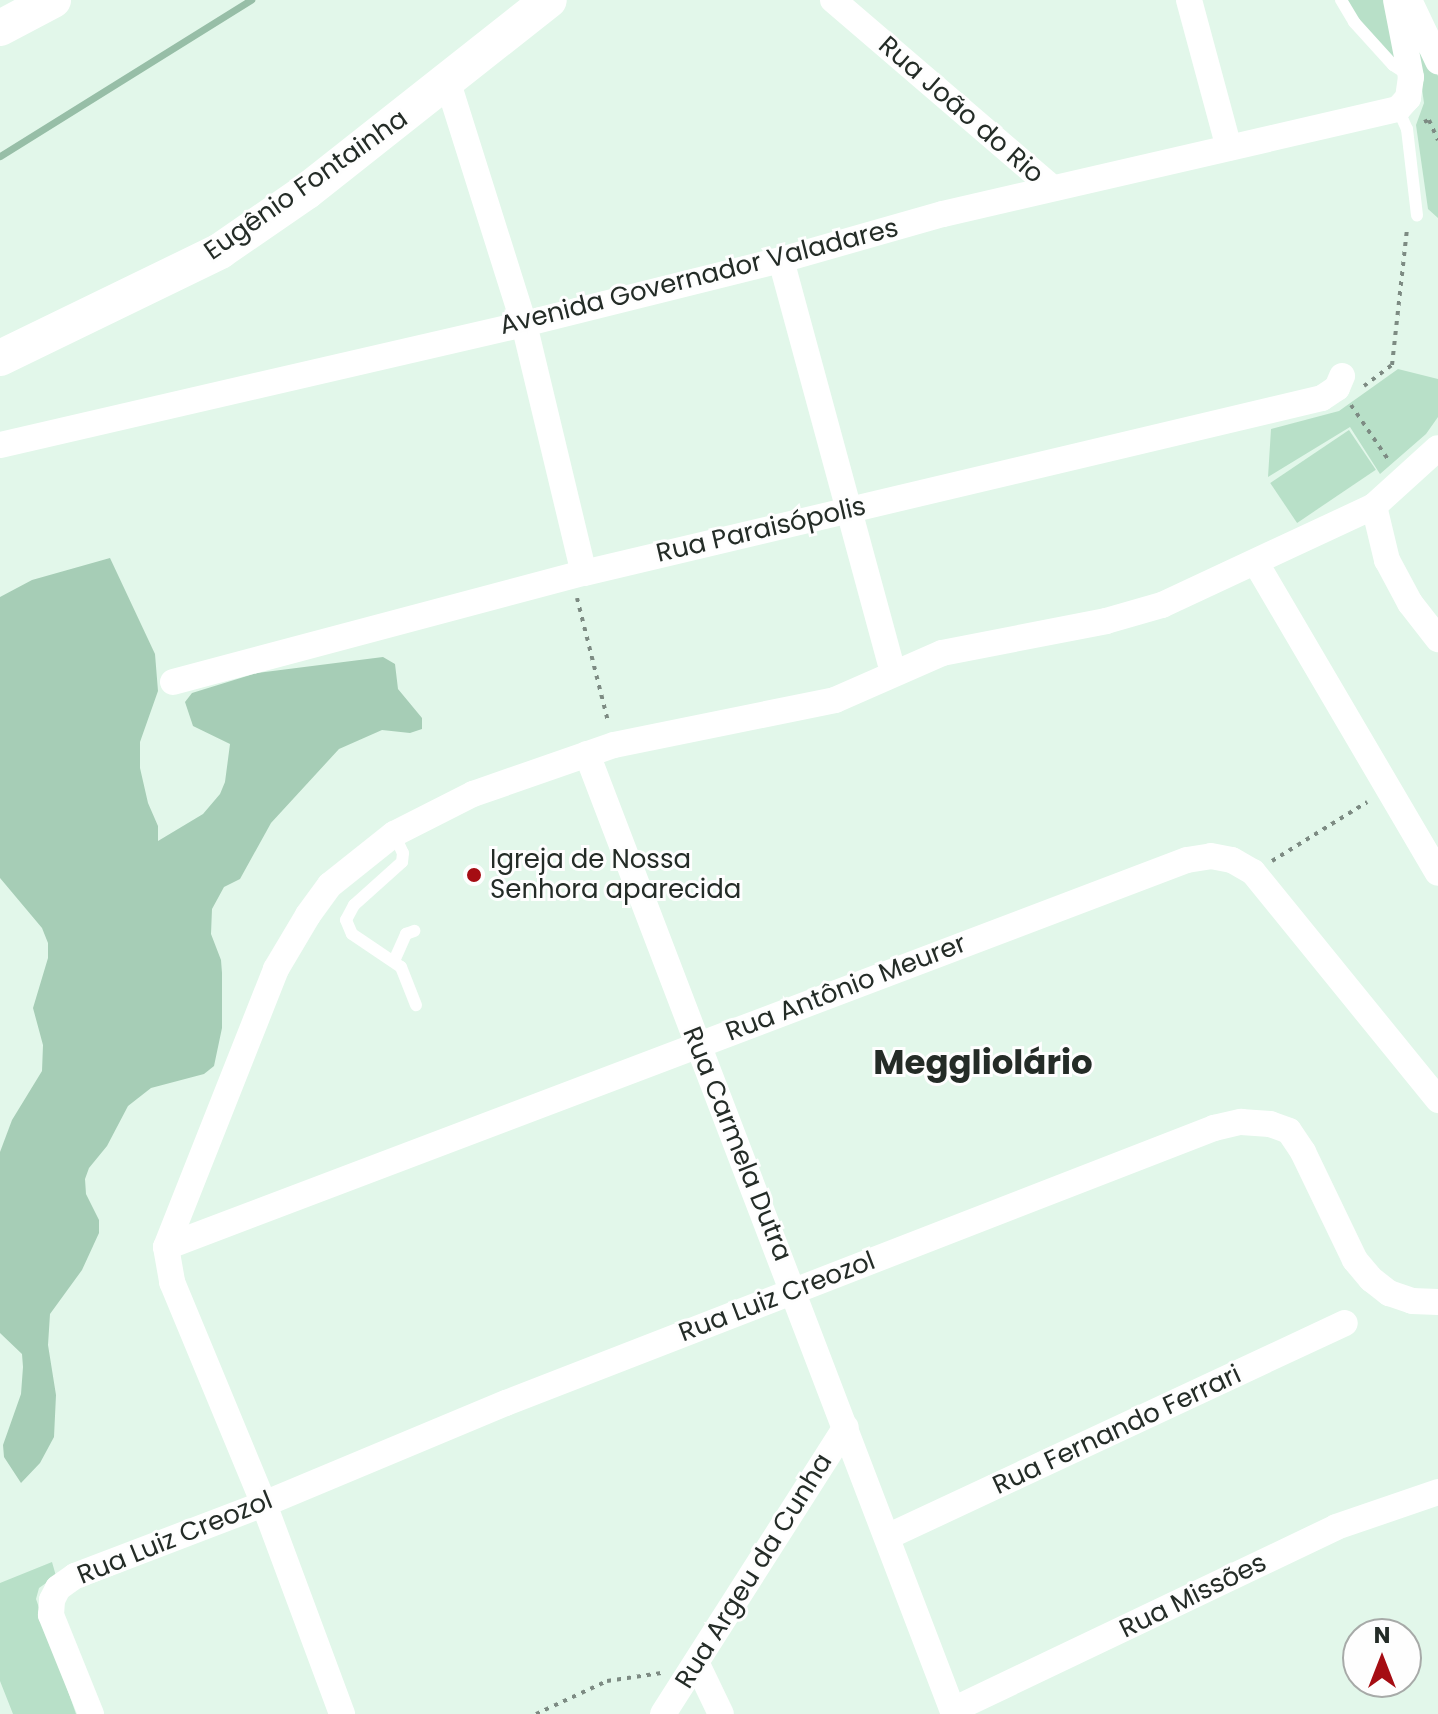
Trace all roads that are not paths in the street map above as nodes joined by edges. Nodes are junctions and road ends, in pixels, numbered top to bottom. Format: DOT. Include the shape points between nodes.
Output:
graph roads {
  1 [pos="53,0"];
  2 [pos="549,0"];
  3 [pos="833,0"];
  4 [pos="1189,0"];
  5 [pos="1341,0"];
  6 [pos="1396,0"];
  7 [pos="1409,0"];
  8 [pos="0,28"];
  9 [pos="1438,61"];
  10 [pos="1411,77"];
  11 [pos="448,83"];
  12 [pos="1398,109"];
  13 [pos="1229,148"];
  14 [pos="1052,188"];
  15 [pos="1417,215"];
  16 [pos="781,260"];
  17 [pos="524,324"];
  18 [pos="0,358"];
  19 [pos="1349,389"];
  20 [pos="0,445"];
  21 [pos="1438,448"];
  22 [pos="1374,506"];
  23 [pos="846,510"];
  24 [pos="1256,563"];
  25 [pos="578,574"];
  26 [pos="1438,639"];
  27 [pos="893,673"];
  28 [pos="173,682"];
  29 [pos="587,754"];
  30 [pos="394,834"];
  31 [pos="1438,873"];
  32 [pos="414,931"];
  33 [pos="394,961"];
  34 [pos="416,1005"];
  35 [pos="697,1045"];
  36 [pos="1438,1100"];
  37 [pos="166,1247"];
  38 [pos="794,1290"];
  39 [pos="1438,1302"];
  40 [pos="1345,1323"];
  41 [pos="846,1427"];
  42 [pos="1438,1492"];
  43 [pos="264,1504"];
  44 [pos="889,1536"];
  45 [pos="694,1668"];
  46 [pos="953,1712"];
  47 [pos="91,1714"];
  48 [pos="342,1714"];
  49 [pos="663,1714"];
  50 [pos="721,1714"];
  1 -- 8 [label="main road"];
  2 -- 11 [label="main road, Eugênio Fontainha"];
  3 -- 14 [label="street, Rua João do Rio"];
  4 -- 13 [label="street"];
  5 -- 10 [label="lane" via="1393,65"];
  6 -- 10 [label="street"];
  7 -- 9 [label="street"];
  10 -- 12 [label="street" via="1408,98"];
  11 -- 17 [label="street"];
  11 -- 18 [label="main road, Eugênio Fontainha" via="220,251"];
  12 -- 13 [label="street, Avenida Governador Valadares"];
  12 -- 15 [label="lane" via="1407,129"];
  13 -- 14 [label="street, Avenida Governador Valadares"];
  14 -- 16 [label="street, Avenida Governador Valadares"];
  16 -- 17 [label="street, Avenida Governador Valadares"];
  16 -- 23 [label="street"];
  17 -- 20 [label="street, Avenida Governador Valadares"];
  17 -- 25 [label="street"];
  19 -- 23 [label="street, Rua Paraisópolis"];
  21 -- 22 [label="street"];
  22 -- 24 [label="street"];
  22 -- 26 [label="street" via="1387,560"];
  23 -- 25 [label="street, Rua Paraisópolis"];
  23 -- 27 [label="street"];
  24 -- 27 [label="street" via="1162,605 942,653"];
  24 -- 31 [label="street"];
  25 -- 28 [label="street, Rua Paraisópolis"];
  27 -- 29 [label="street" via="835,700"];
  29 -- 30 [label="street" via="473,794"];
  29 -- 35 [label="street, Rua Carmela Dutra"];
  30 -- 33 [label="lane" via="403,853 400,866 354,905 346,920 352,934"];
  30 -- 37 [label="street" via="330,885 276,969"];
  32 -- 33 [label="lane" via="406,934"];
  33 -- 34 [label="lane"];
  35 -- 36 [label="street, Rua Antônio Meurer" via="1187,860 1211,856 1253,872"];
  35 -- 37 [label="street, Rua Antônio Meurer"];
  35 -- 38 [label="street, Rua Carmela Dutra"];
  37 -- 43 [label="street" via="172,1282"];
  38 -- 39 [label="street, Rua Luiz Creozol" via="1241,1122 1289,1131 1355,1260 1371,1279 1412,1301"];
  38 -- 41 [label="street, Rua Carmela Dutra"];
  38 -- 43 [label="street, Rua Luiz Creozol"];
  40 -- 44 [label="street, Rua Fernando Ferrari"];
  41 -- 44 [label="street, Rua Carmela Dutra"];
  41 -- 45 [label="street, Rua Argeu da Cunha"];
  42 -- 46 [label="street, Rua Missões" via="1336,1527"];
  43 -- 47 [label="street, Rua Luiz Creozol" via="75,1576 58,1588 51,1615"];
  43 -- 48 [label="street"];
  44 -- 46 [label="street, Rua Carmela Dutra"];
  45 -- 49 [label="street, Rua Argeu da Cunha"];
  45 -- 50 [label="street"];
}
